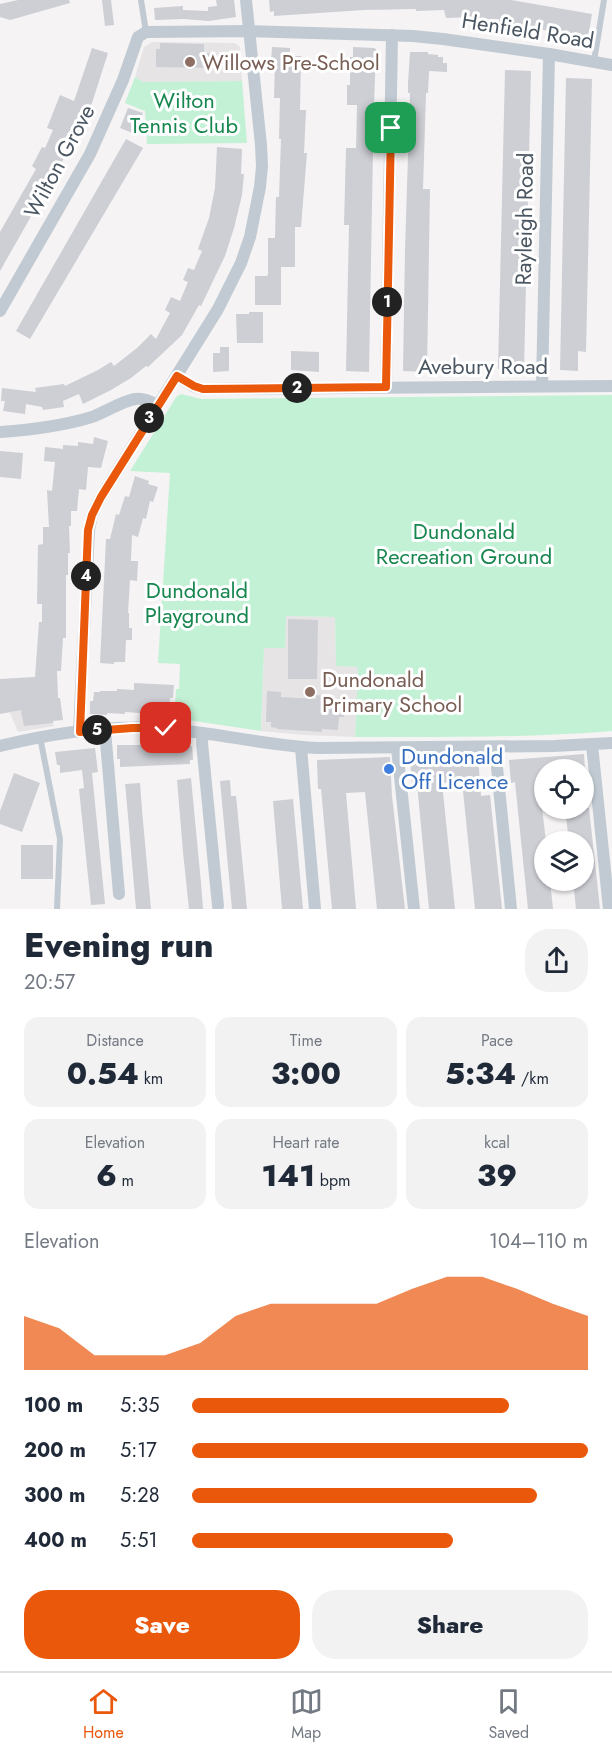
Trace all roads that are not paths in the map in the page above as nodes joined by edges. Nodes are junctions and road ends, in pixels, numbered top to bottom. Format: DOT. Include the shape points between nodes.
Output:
graph roads {
  1 [pos="141,0"];
  2 [pos="246,0"];
  3 [pos="604,0"];
  4 [pos="148,31"];
  5 [pos="249,31"];
  6 [pos="392,35"];
  7 [pos="549,54"];
  8 [pos="594,61"];
  9 [pos="612,65"];
  10 [pos="0,311"];
  11 [pos="177,376"];
  12 [pos="542,386"];
  13 [pos="612,386"];
  14 [pos="386,387"];
  15 [pos="158,405"];
  16 [pos="0,432"];
  17 [pos="105,730"];
  18 [pos="80,732"];
  19 [pos="203,733"];
  20 [pos="40,737"];
  21 [pos="612,743"];
  22 [pos="592,745"];
  23 [pos="0,746"];
  24 [pos="495,747"];
  25 [pos="301,748"];
  26 [pos="397,748"];
  27 [pos="119,894"];
  28 [pos="218,906"];
  29 [pos="57,909"];
  30 [pos="315,909"];
  31 [pos="414,909"];
  32 [pos="511,909"];
  33 [pos="609,909"];
  1 -- 4 [label="lane"];
  2 -- 5 [label="street"];
  3 -- 8 [label="lane"];
  4 -- 5 [label="street, Henfield Road"];
  4 -- 10 [label="street, Wilton Grove" via="138,37 90,154"];
  5 -- 6 [label="street, Henfield Road"];
  5 -- 11 [label="street" via="261,145 256,210 231,284"];
  6 -- 7 [label="street, Henfield Road"];
  6 -- 14 [label="street"];
  7 -- 8 [label="street, Henfield Road"];
  7 -- 12 [label="street, Rayleigh Road"];
  8 -- 9 [label="street, Henfield Road"];
  11 -- 14 [label="street, Avebury Road" via="203,389"];
  11 -- 15 [label="street"];
  12 -- 13 [label="street, Avebury Road"];
  12 -- 14 [label="street, Avebury Road"];
  15 -- 16 [label="street" via="133,399 76,422"];
  15 -- 18 [label="street" via="101,497 88,530"];
  17 -- 18 [label="street"];
  17 -- 19 [label="street" via="149,728"];
  17 -- 27 [label="street"];
  18 -- 20 [label="street"];
  19 -- 25 [label="street"];
  19 -- 28 [label="street"];
  20 -- 23 [label="street"];
  20 -- 29 [label="lane" via="60,839"];
  21 -- 22 [label="street"];
  22 -- 24 [label="street"];
  22 -- 33 [label="street"];
  24 -- 26 [label="street"];
  24 -- 32 [label="street"];
  25 -- 26 [label="street"];
  25 -- 30 [label="street"];
  26 -- 31 [label="street"];
}
